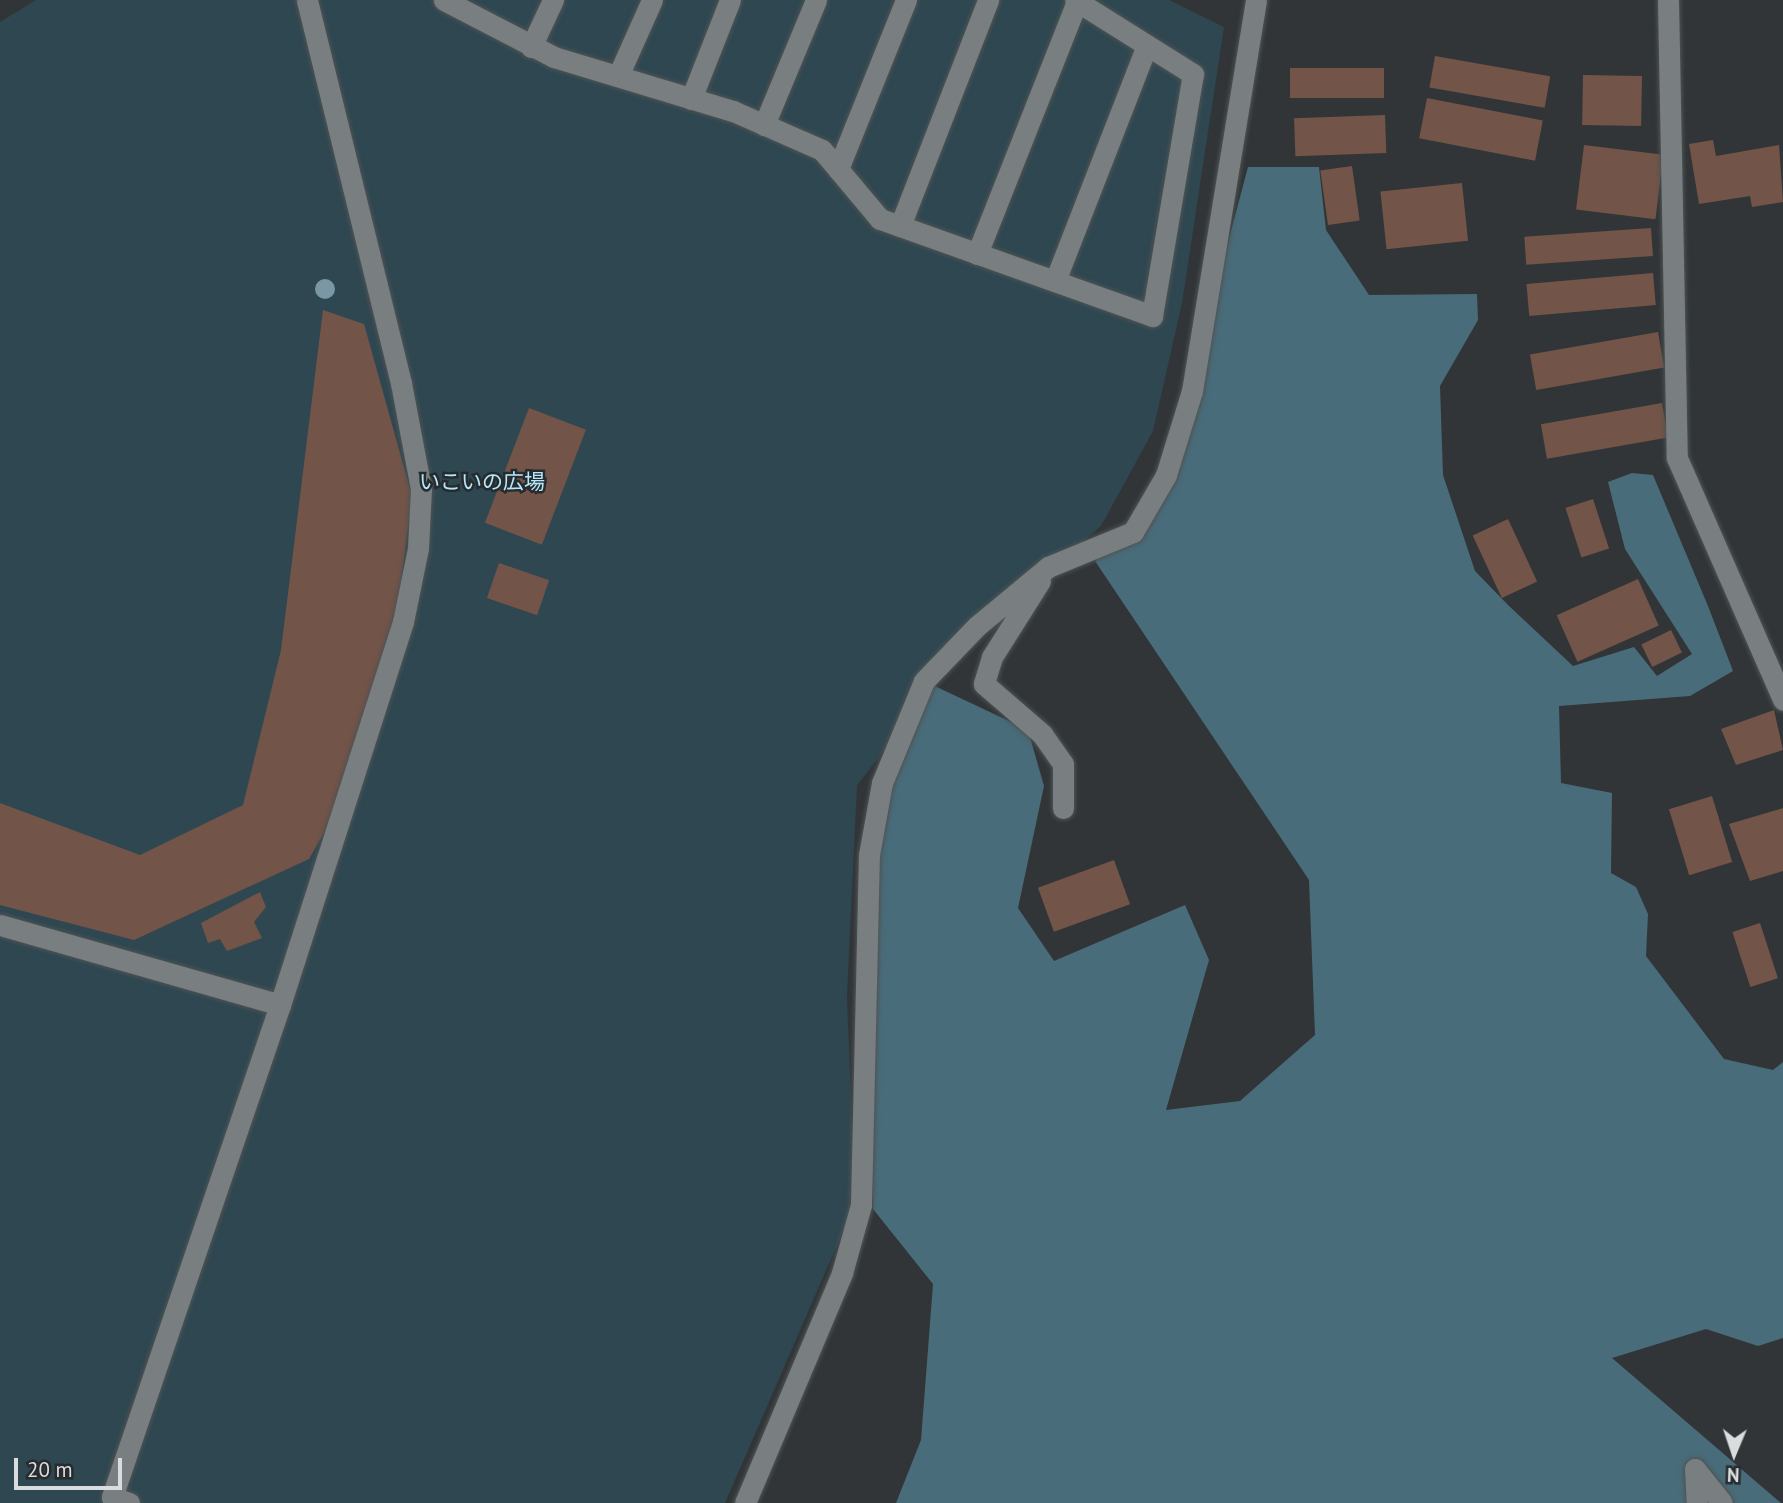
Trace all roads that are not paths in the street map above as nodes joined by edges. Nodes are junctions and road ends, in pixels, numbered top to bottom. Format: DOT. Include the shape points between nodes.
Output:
graph roads {
  1 [pos="307,0"];
  2 [pos="553,0"];
  3 [pos="652,0"];
  4 [pos="730,0"];
  5 [pos="816,0"];
  6 [pos="906,0"];
  7 [pos="988,0"];
  8 [pos="1076,0"];
  9 [pos="1256,0"];
  10 [pos="1668,0"];
  11 [pos="456,4"];
  12 [pos="1147,45"];
  13 [pos="531,47"];
  14 [pos="618,76"];
  15 [pos="691,99"];
  16 [pos="764,125"];
  17 [pos="838,169"];
  18 [pos="900,226"];
  19 [pos="977,254"];
  20 [pos="1055,281"];
  21 [pos="1048,568"];
  22 [pos="1783,700"];
  23 [pos="1063,808"];
  24 [pos="0,925"];
  25 [pos="280,1005"];
  26 [pos="129,1503"];
  27 [pos="745,1503"];
  28 [pos="1698,1503"];
  29 [pos="1722,1503"];
  1 -- 25 [label="street" via="421,489 418,548 403,622"];
  2 -- 13 [label="street"];
  3 -- 14 [label="street"];
  4 -- 15 [label="street"];
  5 -- 16 [label="street"];
  6 -- 17 [label="street"];
  7 -- 18 [label="street"];
  8 -- 12 [label="street"];
  8 -- 19 [label="street"];
  9 -- 21 [label="street" via="1192,391 1166,475 1133,532"];
  10 -- 22 [label="street" via="1677,457"];
  11 -- 13 [label="street"];
  12 -- 20 [label="street"];
  12 -- 20 [label="street" via="1193,74 1152,316"];
  13 -- 14 [label="street"];
  14 -- 15 [label="street"];
  15 -- 16 [label="street"];
  16 -- 17 [label="street" via="822,150"];
  17 -- 18 [label="street" via="880,219"];
  18 -- 19 [label="street"];
  19 -- 20 [label="street"];
  21 -- 23 [label="street" via="992,657 985,684 1042,734 1063,764"];
  21 -- 27 [label="street" via="976,626 924,681 882,783 869,855 862,1205 842,1273"];
  24 -- 25 [label="street"];
  25 -- 26 [label="street" via="112,1497"];
  28 -- 29 [label="street" via="1695,1469"];
}
